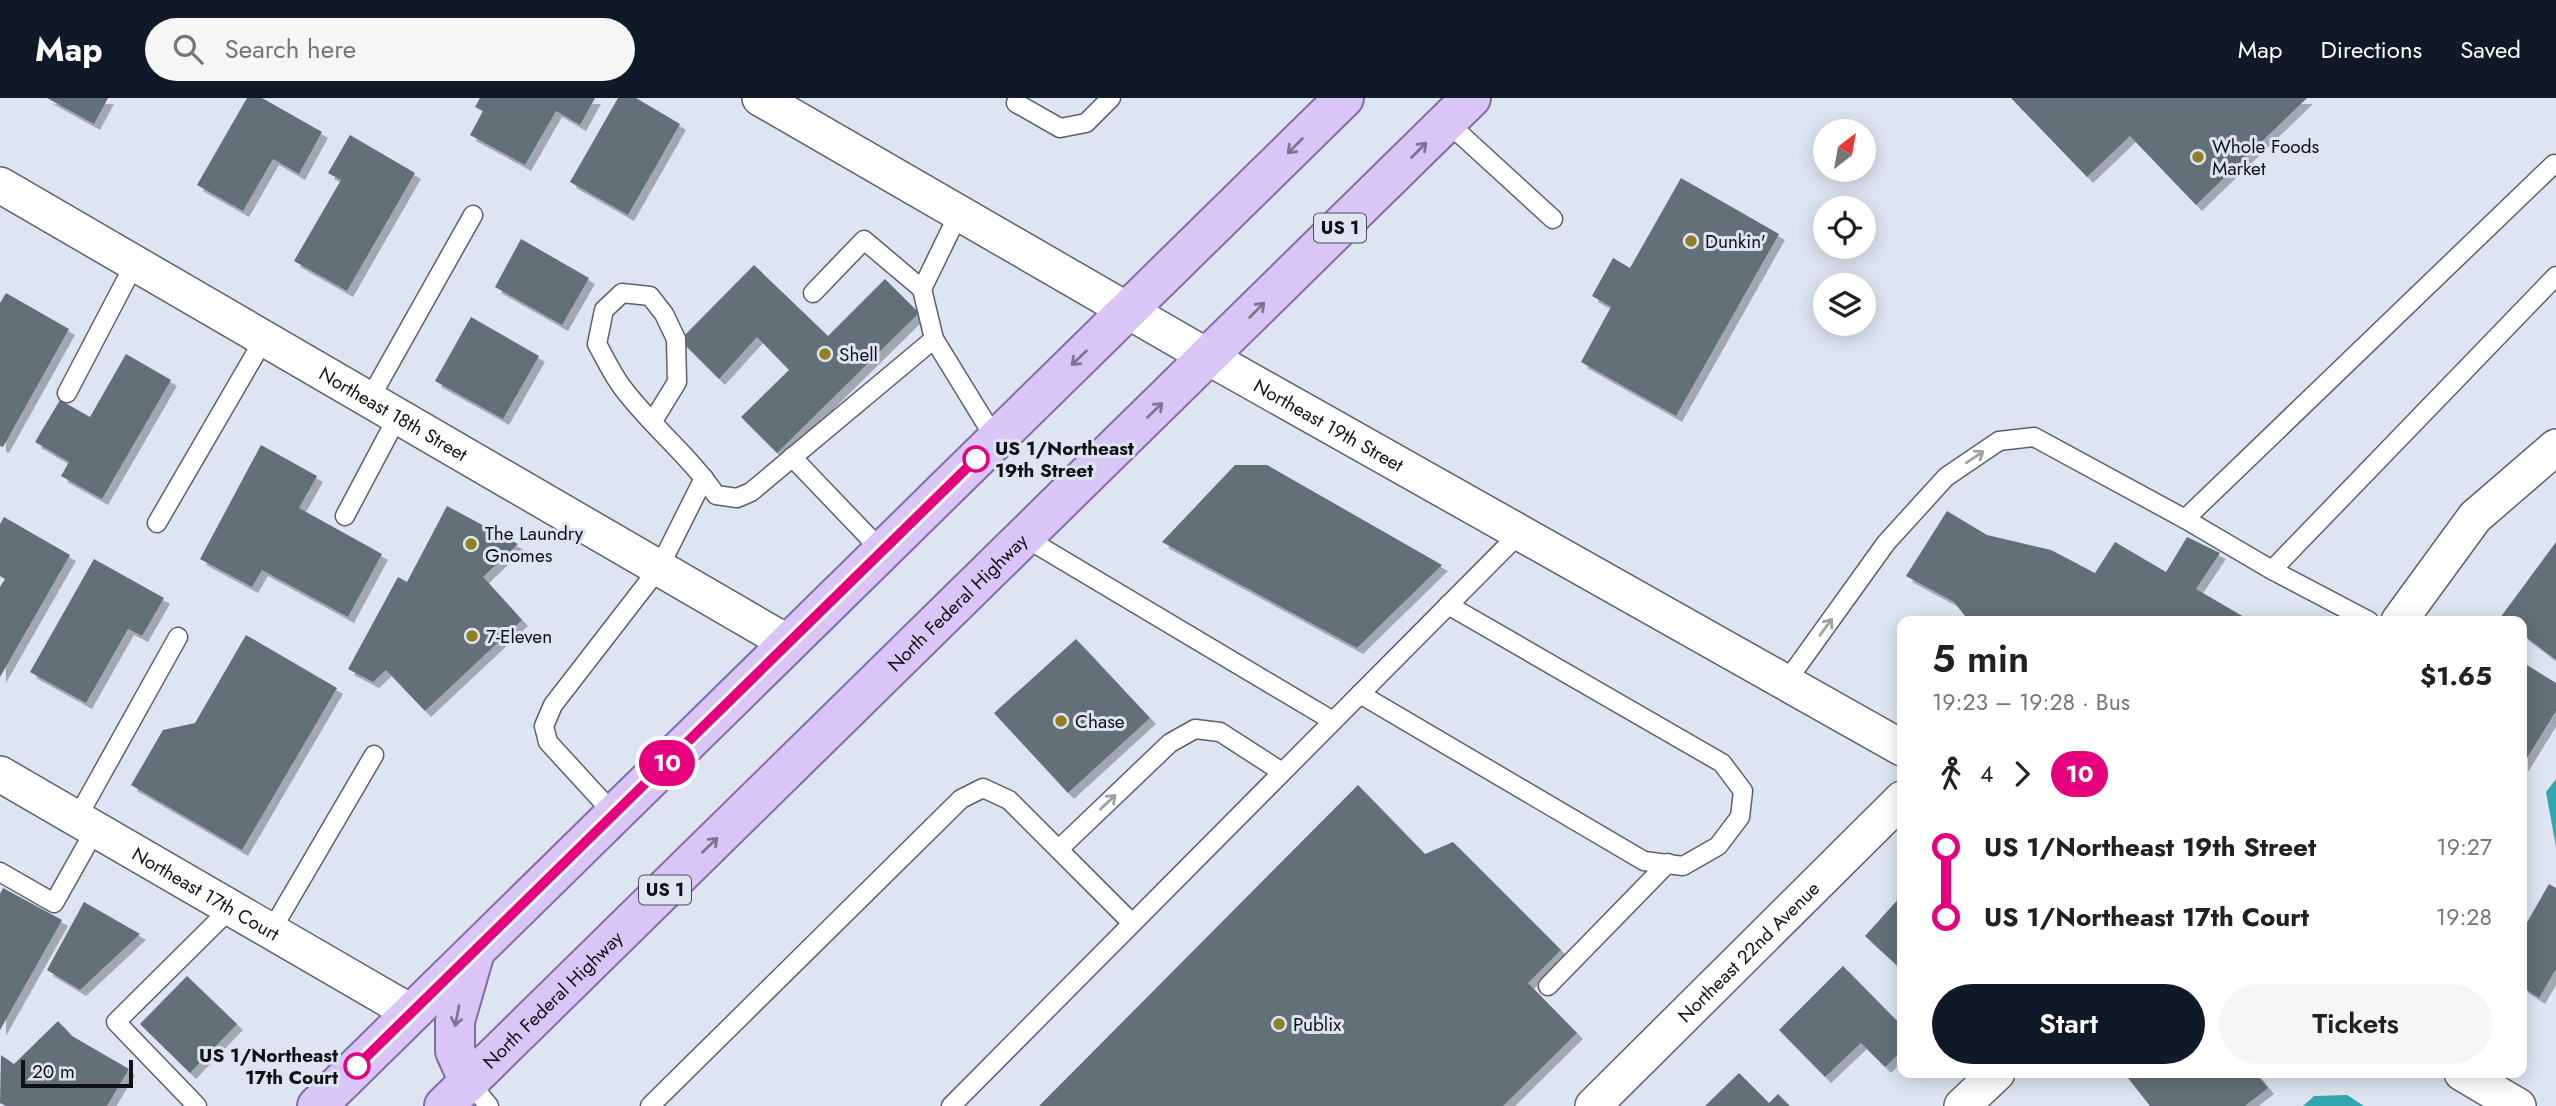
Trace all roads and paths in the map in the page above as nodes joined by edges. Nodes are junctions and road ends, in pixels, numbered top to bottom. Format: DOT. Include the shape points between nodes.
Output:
graph roads {
  1 [pos="760,98"];
  2 [pos="1111,98"];
  3 [pos="1344,98"];
  4 [pos="1016,103"];
  5 [pos="1459,110"];
  6 [pos="2556,166"];
  7 [pos="0,185"];
  8 [pos="960,213"];
  9 [pos="473,215"];
  10 [pos="1553,219"];
  11 [pos="135,263"];
  12 [pos="2556,275"];
  13 [pos="922,289"];
  14 [pos="813,293"];
  15 [pos="1128,310"];
  16 [pos="934,338"];
  17 [pos="264,339"];
  18 [pos="1208,357"];
  19 [pos="67,393"];
  20 [pos="383,408"];
  21 [pos="653,421"];
  22 [pos="996,439"];
  23 [pos="2556,447"];
  24 [pos="792,457"];
  25 [pos="704,478"];
  26 [pos="345,516"];
  27 [pos="2185,519"];
  28 [pos="157,523"];
  29 [pos="1520,533"];
  30 [pos="1024,537"];
  31 [pos="882,551"];
  32 [pos="659,568"];
  33 [pos="2272,570"];
  34 [pos="1448,605"];
  35 [pos="2359,616"];
  36 [pos="2403,616"];
  37 [pos="178,637"];
  38 [pos="788,643"];
  39 [pos="1786,682"];
  40 [pos="1360,694"];
  41 [pos="1333,721"];
  42 [pos="1897,745"];
  43 [pos="374,755"];
  44 [pos="1282,772"];
  45 [pos="0,774"];
  46 [pos="1897,804"];
  47 [pos="614,814"];
  48 [pos="86,824"];
  49 [pos="1059,849"];
  50 [pos="1668,863"];
  51 [pos="0,872"];
  52 [pos="231,908"];
  53 [pos="1132,923"];
  54 [pos="271,931"];
  55 [pos="475,950"];
  56 [pos="1548,986"];
  57 [pos="412,1013"];
  58 [pos="1992,1078"];
  59 [pos="2470,1078"];
  60 [pos="467,1098"];
  61 [pos="197,1106"];
  62 [pos="317,1106"];
  63 [pos="650,1106"];
  64 [pos="951,1106"];
  65 [pos="1594,1106"];
  66 [pos="1962,1106"];
  67 [pos="2518,1106"];
  1 -- 8 [label="street, Northeast 19th Street"];
  2 -- 4 [label="lane" via="1086,123 1060,128"];
  3 -- 15 [label="main road, one-way"];
  5 -- 10 [label="lane"];
  18 -- 5 [label="main road, North Federal Highway / US 1, one-way"];
  6 -- 27 [label="lane"];
  7 -- 11 [label="street, Northeast 18th Street"];
  8 -- 13 [label="lane"];
  8 -- 15 [label="street, Northeast 19th Street"];
  9 -- 20 [label="lane"];
  11 -- 17 [label="street, Northeast 18th Street"];
  11 -- 19 [label="lane"];
  12 -- 33 [label="lane"];
  13 -- 14 [label="lane" via="864,240"];
  13 -- 16 [label="lane"];
  15 -- 18 [label="street, Northeast 19th Street"];
  15 -- 22 [label="main road, one-way"];
  16 -- 22 [label="lane"];
  16 -- 24 [label="lane"];
  17 -- 20 [label="street, Northeast 18th Street"];
  17 -- 28 [label="lane"];
  18 -- 29 [label="street, Northeast 19th Street"];
  30 -- 18 [label="main road, North Federal Highway / US 1, one-way"];
  20 -- 26 [label="lane"];
  20 -- 32 [label="street, Northeast 18th Street"];
  21 -- 21 [label="lane" via="621,386 597,344 604,310 622,293 650,296 676,339 677,382"];
  21 -- 25 [label="lane"];
  22 -- 31 [label="main road"];
  23 -- 36 [label="street" via="2475,517"];
  24 -- 25 [label="lane" via="751,492 737,498 716,495"];
  24 -- 31 [label="lane"];
  25 -- 32 [label="lane"];
  27 -- 33 [label="lane"];
  39 -- 27 [label="lane, one-way" via="1886,543 1946,477 1999,441 2034,437"];
  29 -- 34 [label="lane"];
  29 -- 39 [label="street, Northeast 19th Street"];
  30 -- 41 [label="lane"];
  60 -- 30 [label="main road, North Federal Highway / US 1, one-way"];
  31 -- 38 [label="main road"];
  32 -- 38 [label="street, Northeast 18th Street"];
  32 -- 47 [label="lane" via="553,705 544,726 548,742"];
  33 -- 35 [label="lane"];
  34 -- 40 [label="lane"];
  34 -- 50 [label="lane" via="1722,763 1742,791 1740,817 1718,846 1683,866"];
  37 -- 48 [label="lane"];
  38 -- 47 [label="main road"];
  39 -- 42 [label="street, Northeast 19th Street"];
  40 -- 41 [label="lane"];
  40 -- 50 [label="lane" via="1644,860"];
  41 -- 44 [label="lane"];
  43 -- 54 [label="lane"];
  49 -- 44 [label="lane, one-way" via="1170,743 1195,729 1220,732"];
  44 -- 53 [label="lane"];
  45 -- 48 [label="street, Northeast 17th Court"];
  46 -- 65 [label="street, Northeast 22nd Avenue"];
  47 -- 55 [label="main road"];
  48 -- 51 [label="lane" via="54,903"];
  48 -- 52 [label="street, Northeast 17th Court"];
  49 -- 53 [label="lane"];
  49 -- 63 [label="lane" via="1009,800 983,788 961,799"];
  50 -- 56 [label="lane"];
  52 -- 54 [label="street, Northeast 17th Court"];
  52 -- 61 [label="lane" via="116,1022"];
  53 -- 64 [label="lane"];
  54 -- 57 [label="street, Northeast 17th Court"];
  55 -- 57 [label="main road"];
  55 -- 60 [label="main road, one-way" via="455,1021 455,1051"];
  57 -- 62 [label="main road"];
  58 -- 66 [label="street"];
  59 -- 67 [label="street"];
}
